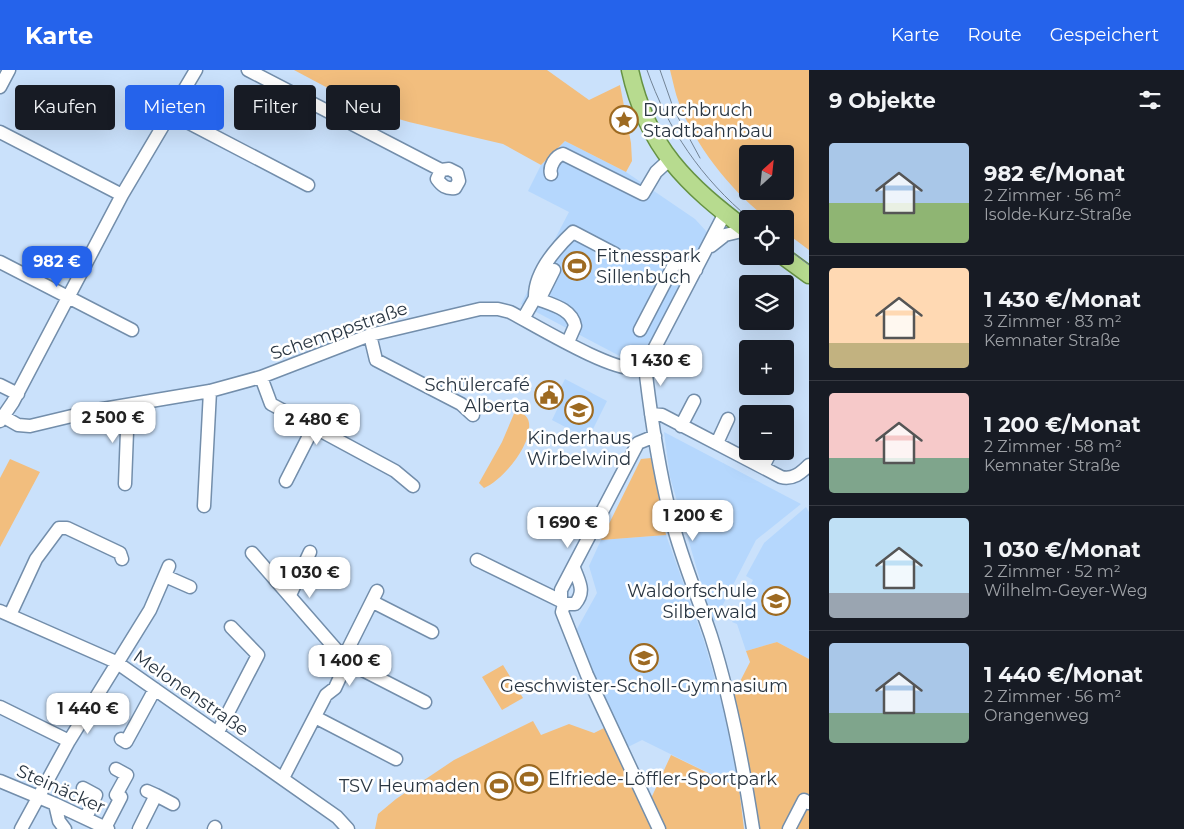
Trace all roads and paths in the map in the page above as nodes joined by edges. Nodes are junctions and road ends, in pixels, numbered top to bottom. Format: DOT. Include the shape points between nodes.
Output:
graph roads {
  1 [pos="9,70"];
  2 [pos="196,70"];
  3 [pos="248,70"];
  4 [pos="630,70"];
  5 [pos="187,85"];
  6 [pos="0,87"];
  7 [pos="160,130"];
  8 [pos="203,130"];
  9 [pos="0,132"];
  10 [pos="669,160"];
  11 [pos="440,170"];
  12 [pos="551,174"];
  13 [pos="308,185"];
  14 [pos="122,195"];
  15 [pos="725,213"];
  16 [pos="739,224"];
  17 [pos="739,232"];
  18 [pos="706,251"];
  19 [pos="615,254"];
  20 [pos="0,262"];
  21 [pos="794,264"];
  22 [pos="554,270"];
  23 [pos="696,270"];
  24 [pos="809,275"];
  25 [pos="68,297"];
  26 [pos="535,298"];
  27 [pos="523,319"];
  28 [pos="132,330"];
  29 [pos="640,330"];
  30 [pos="370,335"];
  31 [pos="568,342"];
  32 [pos="642,367"];
  33 [pos="261,377"];
  34 [pos="0,385"];
  35 [pos="210,391"];
  36 [pos="18,394"];
  37 [pos="694,401"];
  38 [pos="128,405"];
  39 [pos="651,414"];
  40 [pos="473,415"];
  41 [pos="2,419"];
  42 [pos="728,419"];
  43 [pos="681,426"];
  44 [pos="313,428"];
  45 [pos="654,436"];
  46 [pos="717,443"];
  47 [pos="766,460"];
  48 [pos="809,465"];
  49 [pos="763,467"];
  50 [pos="286,481"];
  51 [pos="125,484"];
  52 [pos="413,486"];
  53 [pos="204,506"];
  54 [pos="310,552"];
  55 [pos="252,553"];
  56 [pos="122,559"];
  57 [pos="477,560"];
  58 [pos="574,568"];
  59 [pos="190,588"];
  60 [pos="290,596"];
  61 [pos="563,603"];
  62 [pos="5,613"];
  63 [pos="231,627"];
  64 [pos="432,632"];
  65 [pos="116,662"];
  66 [pos="347,662"];
  67 [pos="155,689"];
  68 [pos="425,702"];
  69 [pos="0,707"];
  70 [pos="315,717"];
  71 [pos="218,732"];
  72 [pos="121,739"];
  73 [pos="69,741"];
  74 [pos="396,760"];
  75 [pos="116,769"];
  76 [pos="283,778"];
  77 [pos="0,781"];
  78 [pos="83,788"];
  79 [pos="40,797"];
  80 [pos="809,803"];
  81 [pos="55,804"];
  82 [pos="173,804"];
  83 [pos="86,818"];
  84 [pos="107,828"];
  85 [pos="21,829"];
  86 [pos="65,829"];
  87 [pos="139,829"];
  88 [pos="348,829"];
  89 [pos="660,829"];
  90 [pos="753,829"];
  91 [pos="789,829"];
  1 -- 6 [label="street"];
  2 -- 5 [label="street"];
  3 -- 11 [label="street"];
  4 -- 10 [label="main road" via="640,108"];
  7 -- 14 [label="street"];
  8 -- 13 [label="street"];
  9 -- 14 [label="street"];
  10 -- 12 [label="street" via="656,172 643,194 563,154 556,157"];
  10 -- 15 [label="main road"];
  14 -- 25 [label="street"];
  15 -- 16 [label="main road"];
  15 -- 18 [label="street"];
  17 -- 18 [label="street" via="725,235"];
  18 -- 23 [label="street"];
  19 -- 26 [label="street" via="573,232 555,249 534,288"];
  20 -- 25 [label="street"];
  21 -- 24 [label="main road"];
  22 -- 26 [label="street" via="542,294"];
  23 -- 29 [label="street" via="676,261"];
  23 -- 32 [label="street"];
  25 -- 28 [label="street"];
  25 -- 36 [label="street"];
  26 -- 27 [label="street"];
  26 -- 31 [label="street" via="572,316 575,326"];
  27 -- 30 [label="street, Schemppstraße" via="498,309 480,309"];
  27 -- 31 [label="street, Schemppstraße"];
  30 -- 33 [label="street, Schemppstraße"];
  30 -- 40 [label="street" via="376,360 461,404"];
  31 -- 32 [label="street, Schemppstraße" via="616,367"];
  32 -- 39 [label="street"];
  33 -- 35 [label="street, Schemppstraße"];
  33 -- 44 [label="street" via="271,404"];
  34 -- 36 [label="street"];
  35 -- 38 [label="street, Schemppstraße"];
  35 -- 53 [label="street"];
  36 -- 41 [label="street"];
  37 -- 43 [label="street"];
  38 -- 41 [label="street, Schemppstraße" via="30,426"];
  38 -- 51 [label="street"];
  39 -- 43 [label="street"];
  39 -- 45 [label="street"];
  42 -- 46 [label="street"];
  43 -- 46 [label="street"];
  44 -- 50 [label="street"];
  44 -- 52 [label="street" via="397,466"];
  45 -- 58 [label="street" via="638,443"];
  45 -- 90 [label="street" via="672,522 730,703"];
  46 -- 49 [label="street"];
  47 -- 49 [label="street"];
  48 -- 49 [label="street" via="788,483"];
  54 -- 60 [label="street"];
  55 -- 60 [label="street"];
  56 -- 62 [label="street" via="120,553 67,528 60,528 36,559"];
  57 -- 61 [label="street"];
  58 -- 61 [label="street" via="561,590"];
  58 -- 61 [label="street" via="582,588 581,598 575,604"];
  59 -- 65 [label="street" via="167,571 150,610"];
  60 -- 66 [label="street"];
  61 -- 89 [label="street" via="562,612 587,675"];
  62 -- 65 [label="street, Melonenstraße"];
  63 -- 71 [label="street" via="258,655"];
  64 -- 66 [label="street" via="375,597 348,649"];
  65 -- 67 [label="street, Melonenstraße"];
  65 -- 73 [label="street"];
  66 -- 68 [label="street"];
  66 -- 70 [label="street" via="335,688 325,687"];
  67 -- 71 [label="street, Melonenstraße"];
  67 -- 72 [label="street" via="126,742"];
  69 -- 73 [label="street"];
  70 -- 74 [label="street"];
  70 -- 76 [label="street"];
  71 -- 76 [label="street, Melonenstraße"];
  73 -- 79 [label="street"];
  75 -- 84 [label="street" via="127,775 116,795 121,797"];
  76 -- 88 [label="street, Melonenstraße" via="337,817"];
  77 -- 79 [label="street, Steinäcker"];
  78 -- 83 [label="street" via="96,795"];
  79 -- 81 [label="street, Steinäcker"];
  79 -- 85 [label="street"];
  80 -- 91 [label="street" via="804,800"];
  81 -- 83 [label="street, Steinäcker"];
  81 -- 86 [label="street" via="59,821"];
  82 -- 87 [label="street" via="152,793"];
  83 -- 84 [label="street, Steinäcker"];
}
